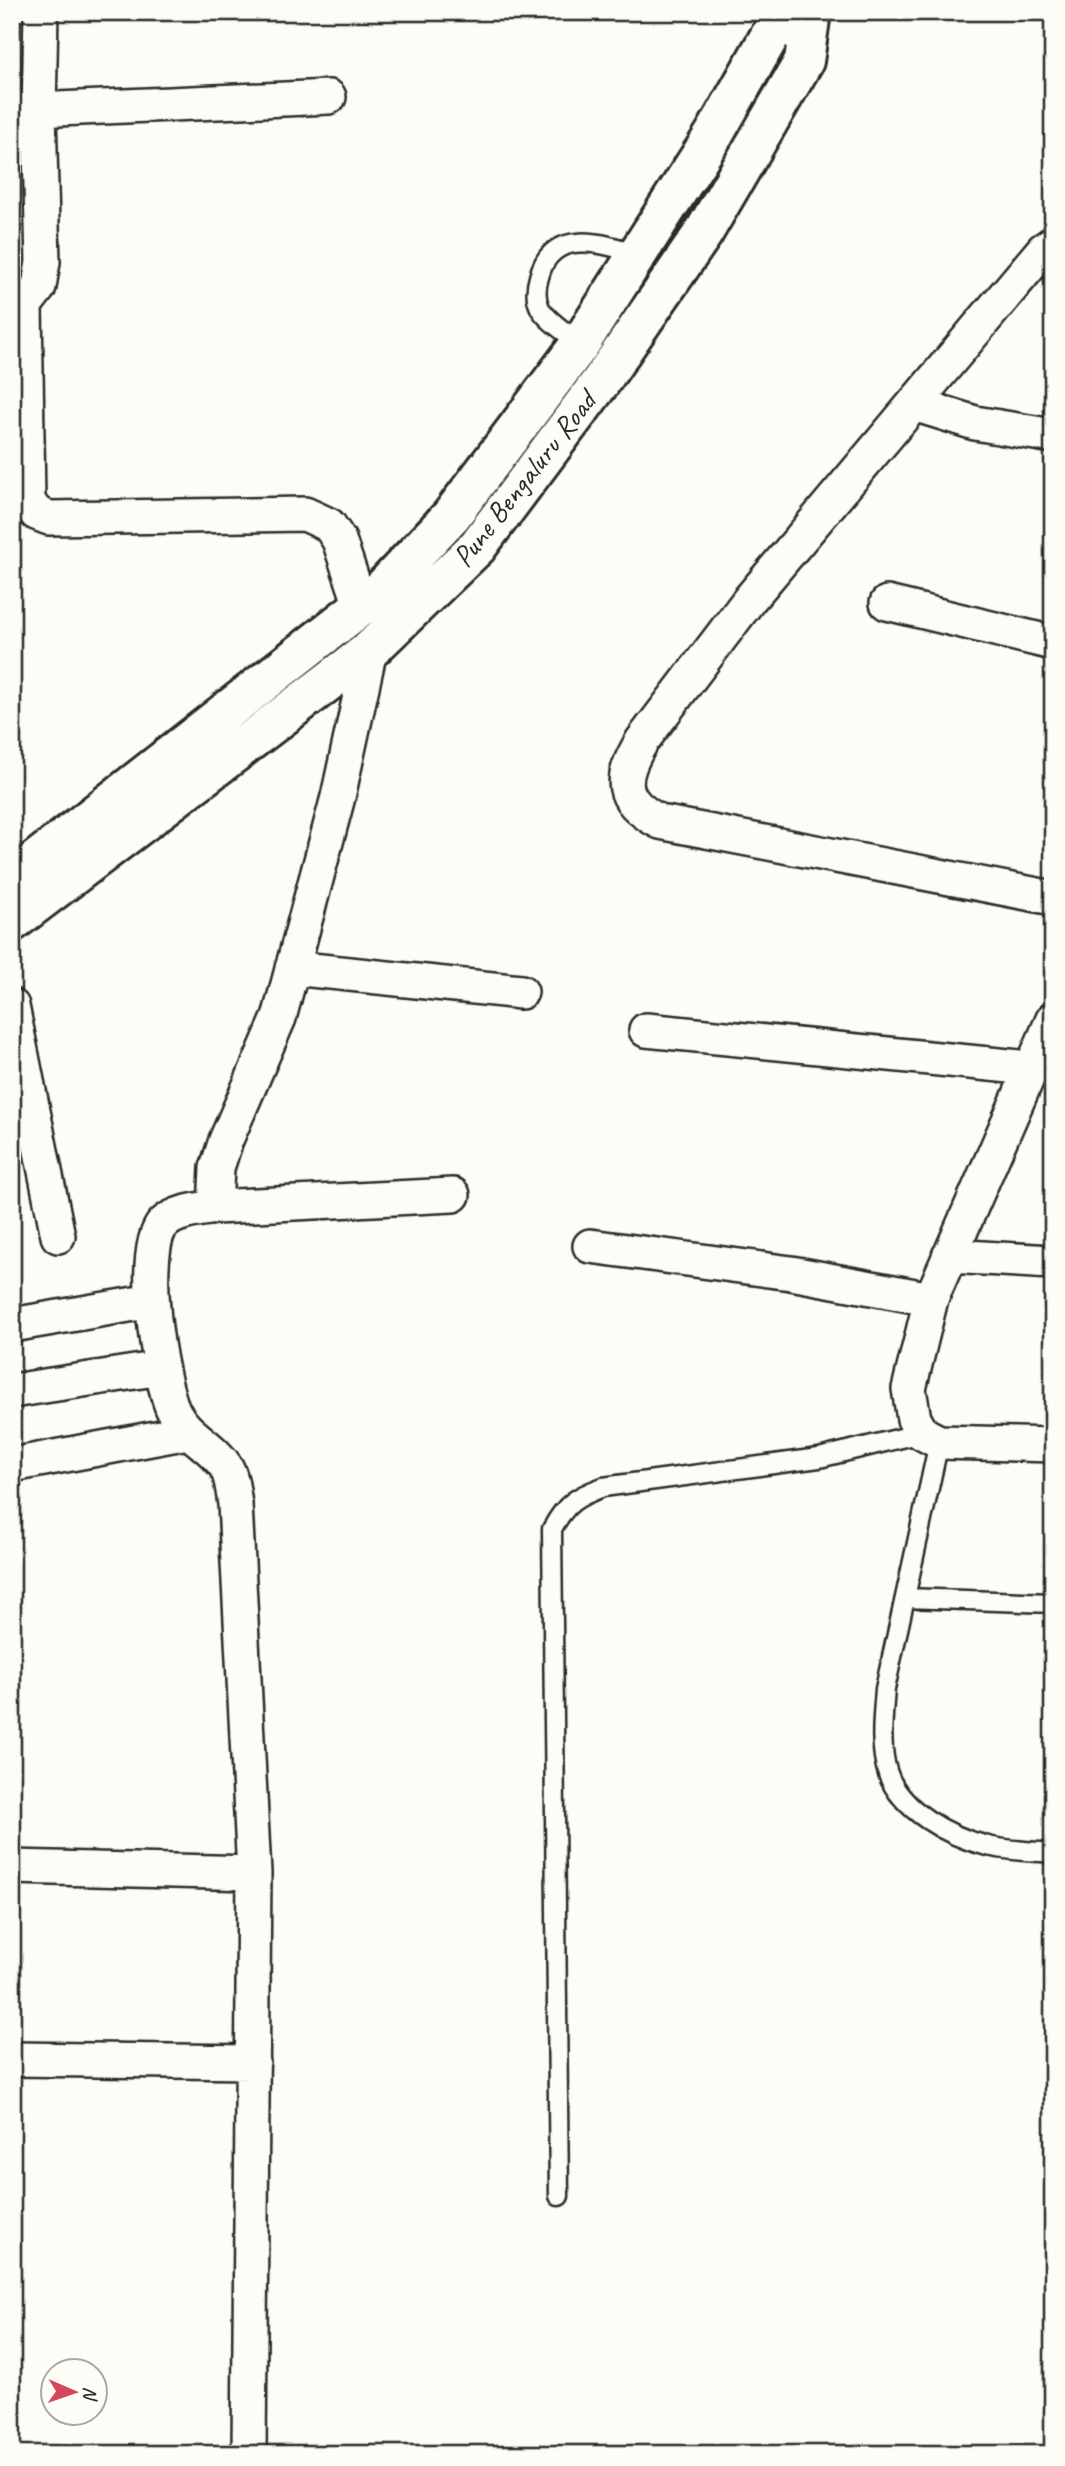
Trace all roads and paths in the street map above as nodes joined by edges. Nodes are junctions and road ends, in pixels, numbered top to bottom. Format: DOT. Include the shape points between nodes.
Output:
graph roads {
  1 [pos="41,12"];
  2 [pos="811,13"];
  3 [pos="328,97"];
  4 [pos="26,112"];
  5 [pos="1053,243"];
  6 [pos="638,254"];
  7 [pos="19,306"];
  8 [pos="580,344"];
  9 [pos="914,404"];
  10 [pos="1053,436"];
  11 [pos="887,603"];
  12 [pos="361,606"];
  13 [pos="1053,643"];
  14 [pos="370,650"];
  15 [pos="12,879"];
  16 [pos="1053,898"];
  17 [pos="12,922"];
  18 [pos="292,968"];
  19 [pos="521,992"];
  20 [pos="12,1006"];
  21 [pos="1053,1018"];
  22 [pos="646,1030"];
  23 [pos="1029,1068"];
  24 [pos="453,1195"];
  25 [pos="215,1207"];
  26 [pos="58,1236"];
  27 [pos="590,1246"];
  28 [pos="949,1256"];
  29 [pos="1053,1262"];
  30 [pos="931,1299"];
  31 [pos="152,1301"];
  32 [pos="12,1325"];
  33 [pos="161,1368"];
  34 [pos="12,1391"];
  35 [pos="188,1432"];
  36 [pos="930,1437"];
  37 [pos="1053,1445"];
  38 [pos="12,1465"];
  39 [pos="905,1598"];
  40 [pos="1053,1603"];
  41 [pos="1053,1853"];
  42 [pos="12,1867"];
  43 [pos="254,1873"];
  44 [pos="12,2059"];
  45 [pos="253,2063"];
  46 [pos="559,2196"];
  47 [pos="249,2454"];
  1 -- 4 [label="street"];
  2 -- 6 [label="main road" via="772,32"];
  2 -- 14 [label="main road, Pune Bengaluru Road" via="804,61 704,232 477,547"];
  3 -- 4 [label="street"];
  4 -- 7 [label="street" via="43,262 39,287"];
  5 -- 9 [label="street"];
  6 -- 8 [label="main road"];
  6 -- 8 [label="lane" via="601,243 572,242 554,250 541,266 536,289 540,309"];
  7 -- 12 [label="street" via="28,501 36,513 49,518 306,514 329,525 339,540"];
  8 -- 12 [label="main road" via="451,516"];
  9 -- 10 [label="street" via="975,423"];
  9 -- 16 [label="street" via="749,600 629,763 625,783 631,801 660,822"];
  11 -- 13 [label="street"];
  12 -- 15 [label="main road"];
  14 -- 17 [label="main road, Pune Bengaluru Road"];
  14 -- 18 [label="street" via="338,797"];
  18 -- 19 [label="street"];
  18 -- 25 [label="street" via="271,1039 226,1140 217,1168"];
  20 -- 26 [label="street"];
  21 -- 23 [label="street"];
  22 -- 23 [label="street"];
  23 -- 28 [label="street"];
  24 -- 25 [label="street"];
  25 -- 31 [label="street" via="178,1215 157,1233"];
  27 -- 30 [label="street" via="791,1273"];
  28 -- 29 [label="street"];
  28 -- 30 [label="street"];
  30 -- 36 [label="street" via="909,1389 914,1419"];
  31 -- 32 [label="street"];
  31 -- 33 [label="street"];
  33 -- 34 [label="street"];
  33 -- 35 [label="street" via="175,1413"];
  35 -- 38 [label="street"];
  35 -- 43 [label="street" via="227,1469 235,1504"];
  36 -- 37 [label="street"];
  36 -- 39 [label="lane"];
  36 -- 46 [label="lane" via="819,1458 603,1487 576,1497 552,1530"];
  39 -- 40 [label="lane"];
  39 -- 41 [label="lane" via="884,1702 888,1774 910,1807 936,1825 983,1845"];
  42 -- 43 [label="street"];
  43 -- 45 [label="street"];
  44 -- 45 [label="street"];
  45 -- 47 [label="street"];
}
